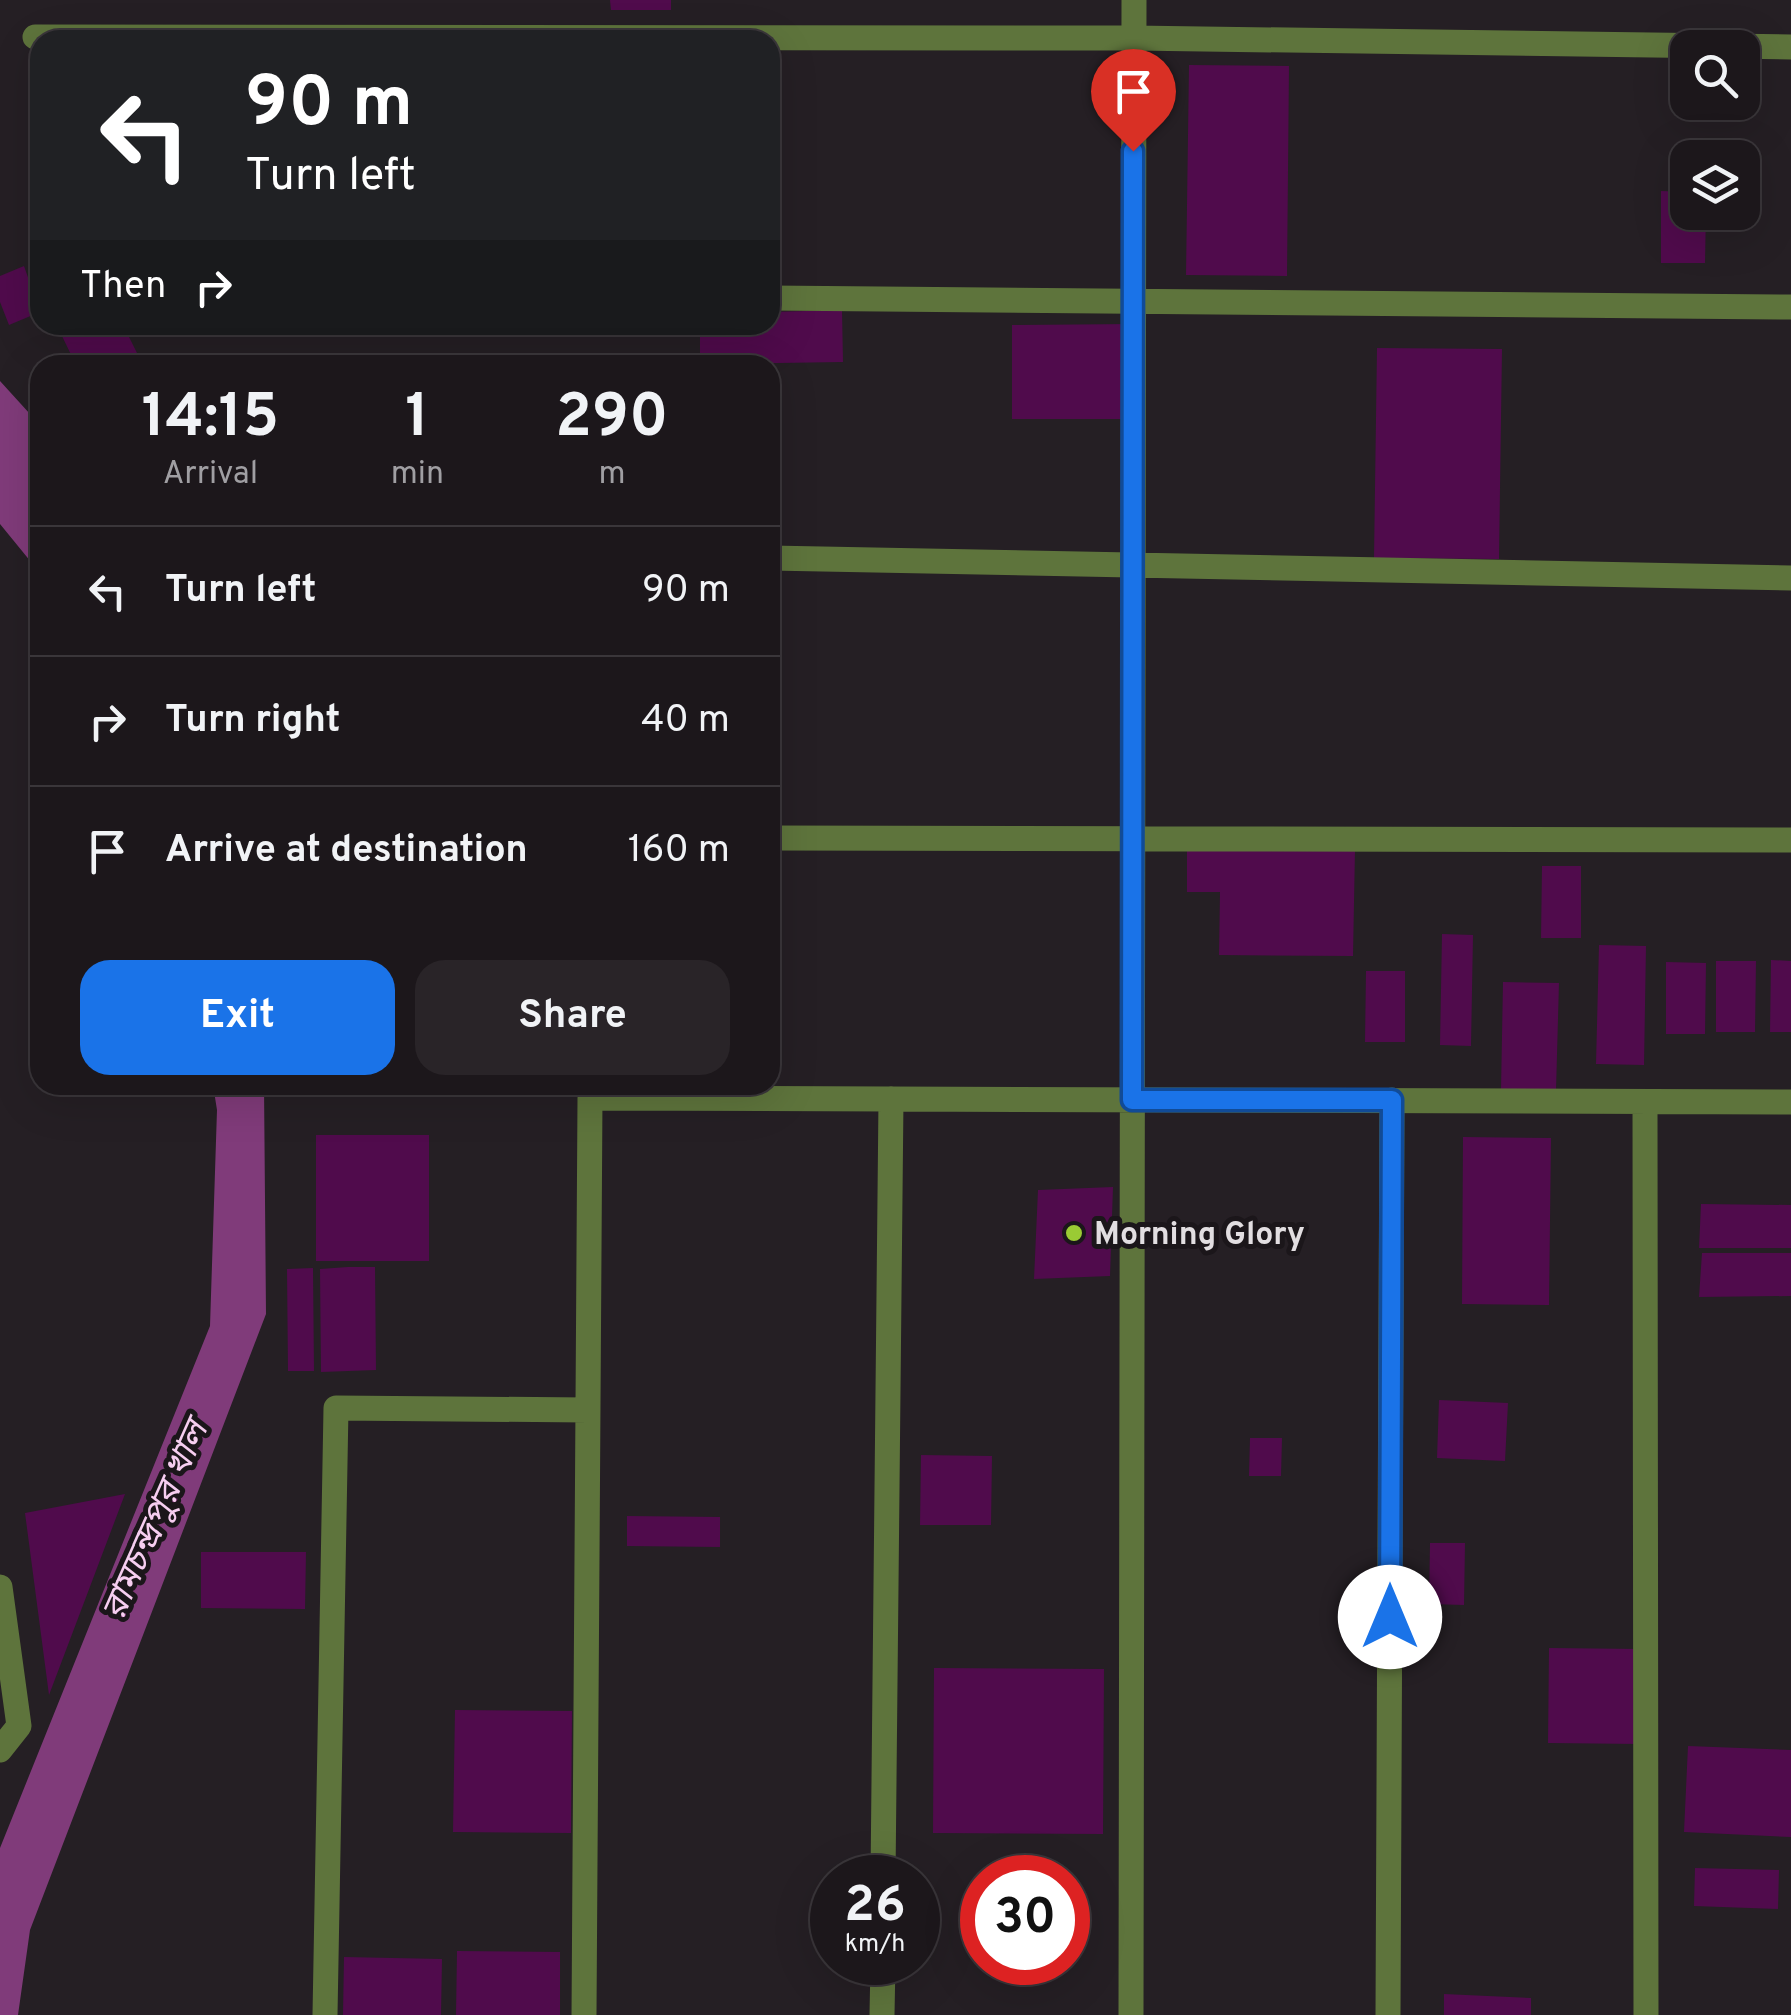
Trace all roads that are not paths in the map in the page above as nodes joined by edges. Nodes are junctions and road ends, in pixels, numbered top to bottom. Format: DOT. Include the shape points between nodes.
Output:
graph roads {
  1 [pos="1134,0"];
  2 [pos="780,38"];
  3 [pos="1134,38"];
  4 [pos="1791,47"];
  5 [pos="780,298"];
  6 [pos="1133,301"];
  7 [pos="1791,307"];
  8 [pos="780,558"];
  9 [pos="1133,565"];
  10 [pos="1791,578"];
  11 [pos="780,838"];
  12 [pos="1132,839"];
  13 [pos="1791,840"];
  14 [pos="891,1100"];
  15 [pos="1132,1100"];
  16 [pos="1392,1100"];
  17 [pos="1645,1102"];
  18 [pos="1791,1102"];
  19 [pos="588,1410"];
  20 [pos="0,1587"];
  21 [pos="0,1750"];
  22 [pos="884,1855"];
  23 [pos="883,1985"];
  24 [pos="325,2015"];
  25 [pos="584,2015"];
  26 [pos="882,2015"];
  27 [pos="1131,2015"];
  28 [pos="1388,2015"];
  29 [pos="1646,2015"];
  1 -- 3 [label="street"];
  2 -- 3 [label="street"];
  3 -- 4 [label="street"];
  3 -- 6 [label="street"];
  5 -- 6 [label="street"];
  6 -- 7 [label="street"];
  6 -- 9 [label="street"];
  8 -- 9 [label="street"];
  9 -- 10 [label="street"];
  9 -- 12 [label="street"];
  11 -- 12 [label="street"];
  12 -- 13 [label="street"];
  12 -- 15 [label="street"];
  14 -- 15 [label="street"];
  14 -- 19 [label="street" via="590,1098"];
  14 -- 22 [label="street"];
  15 -- 16 [label="street"];
  15 -- 27 [label="street"];
  16 -- 17 [label="street"];
  16 -- 28 [label="street"];
  17 -- 18 [label="street"];
  17 -- 29 [label="street"];
  19 -- 24 [label="street" via="336,1408"];
  19 -- 25 [label="street"];
  20 -- 21 [label="street" via="19,1726"];
  23 -- 26 [label="street"];
}
